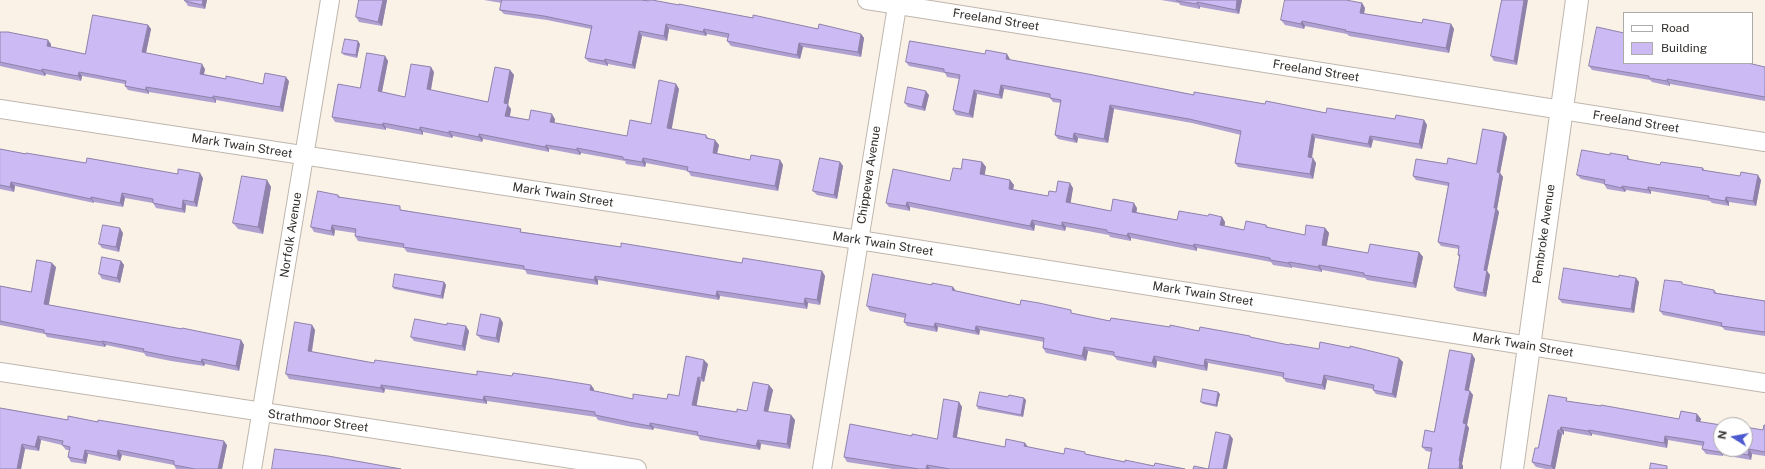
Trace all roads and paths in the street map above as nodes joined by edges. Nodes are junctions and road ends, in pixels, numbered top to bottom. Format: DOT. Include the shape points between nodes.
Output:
graph roads {
  1 [pos="330,0"];
  2 [pos="867,0"];
  3 [pos="1578,0"];
  4 [pos="898,2"];
  5 [pos="0,109"];
  6 [pos="1562,110"];
  7 [pos="1765,142"];
  8 [pos="304,155"];
  9 [pos="859,240"];
  10 [pos="1529,346"];
  11 [pos="0,372"];
  12 [pos="1765,383"];
  13 [pos="261,413"];
  14 [pos="252,469"];
  15 [pos="637,469"];
  16 [pos="822,469"];
  17 [pos="1512,469"];
  1 -- 8 [label="street, Norfolk Avenue"];
  2 -- 4 [label="street, Freeland Street"];
  3 -- 6 [label="street, Pembroke Avenue"];
  4 -- 6 [label="street, Freeland Street"];
  4 -- 9 [label="street, Chippewa Avenue"];
  5 -- 8 [label="street, Mark Twain Street"];
  6 -- 7 [label="street, Freeland Street"];
  6 -- 10 [label="street, Pembroke Avenue"];
  8 -- 9 [label="street, Mark Twain Street"];
  8 -- 13 [label="street, Norfolk Avenue"];
  9 -- 10 [label="street, Mark Twain Street"];
  9 -- 16 [label="street, Chippewa Avenue"];
  10 -- 12 [label="street, Mark Twain Street"];
  10 -- 17 [label="street, Pembroke Avenue"];
  11 -- 13 [label="street, Strathmoor Street"];
  13 -- 14 [label="street, Norfolk Avenue"];
  13 -- 15 [label="street, Strathmoor Street"];
}
